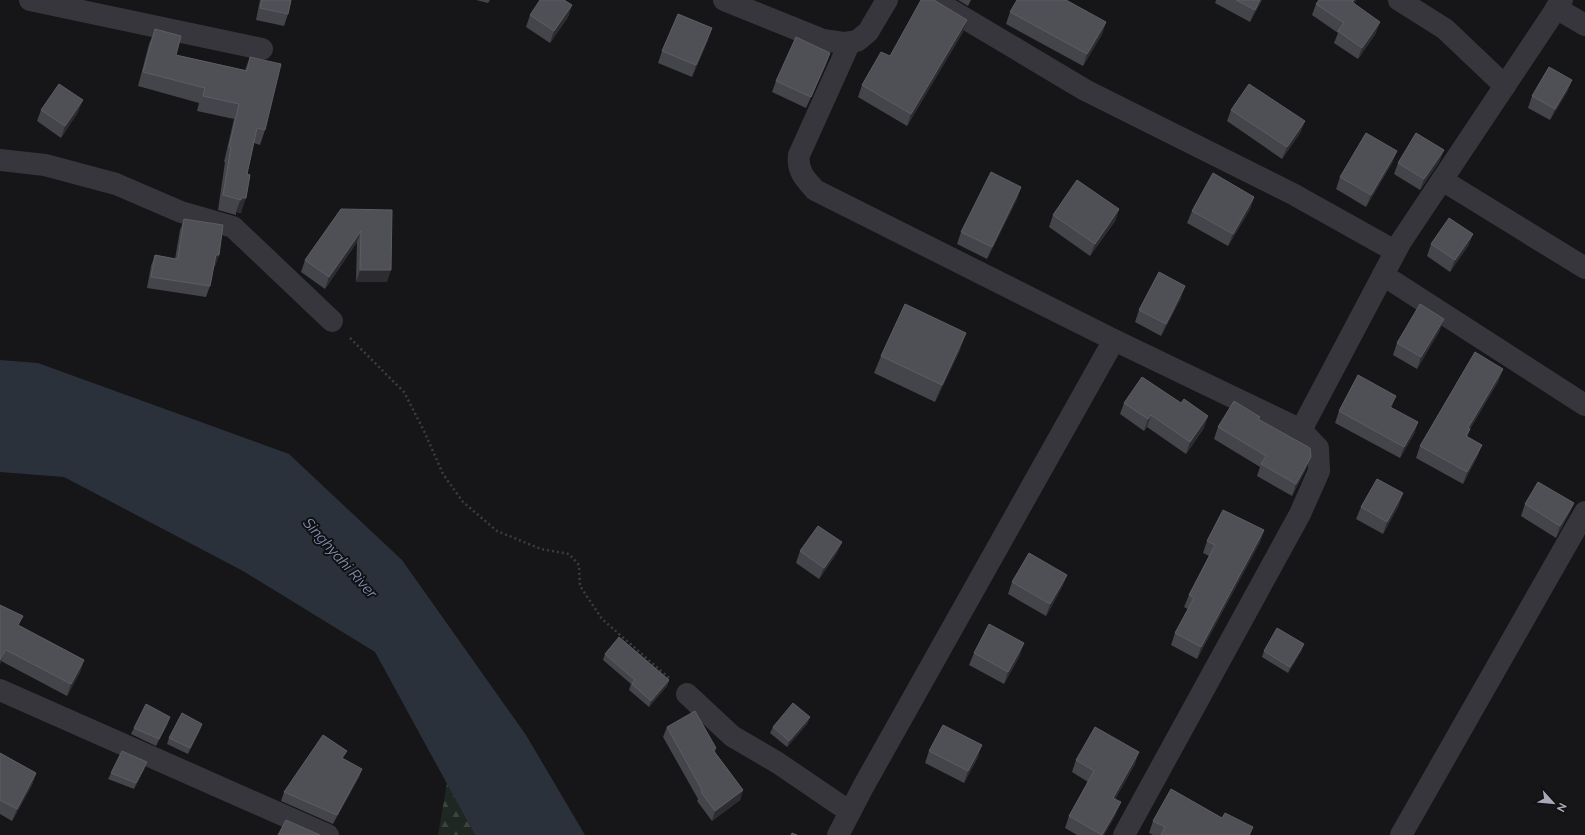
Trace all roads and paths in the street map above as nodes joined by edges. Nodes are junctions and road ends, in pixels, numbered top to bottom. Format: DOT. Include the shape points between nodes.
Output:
graph roads {
  1 [pos="30,0"];
  2 [pos="724,0"];
  3 [pos="887,0"];
  4 [pos="934,0"];
  5 [pos="1398,0"];
  6 [pos="1559,4"];
  7 [pos="1585,25"];
  8 [pos="850,42"];
  9 [pos="262,49"];
  10 [pos="1505,86"];
  11 [pos="0,160"];
  12 [pos="1442,180"];
  13 [pos="1396,251"];
  14 [pos="1585,268"];
  15 [pos="1383,275"];
  16 [pos="332,320"];
  17 [pos="1114,340"];
  18 [pos="1585,405"];
  19 [pos="1301,430"];
  20 [pos="1585,512"];
  21 [pos="0,690"];
  22 [pos="687,694"];
  23 [pos="850,812"];
  24 [pos="328,835"];
  25 [pos="838,835"];
  26 [pos="1124,835"];
  27 [pos="1401,835"];
  1 -- 9 [label="street"];
  2 -- 8 [label="street" via="823,40 844,44"];
  3 -- 8 [label="street" via="868,32"];
  4 -- 13 [label="street" via="1086,90 1293,194"];
  5 -- 10 [label="street" via="1445,30"];
  6 -- 7 [label="street"];
  6 -- 10 [label="street"];
  8 -- 17 [label="street" via="799,155 798,164 802,176 815,190"];
  10 -- 12 [label="street"];
  11 -- 16 [label="street" via="45,165 116,184 181,212 233,227"];
  12 -- 13 [label="street"];
  12 -- 14 [label="street"];
  13 -- 15 [label="street"];
  15 -- 18 [label="street"];
  15 -- 19 [label="street"];
  16 -- 22 [label="path" via="404,392 442,474 463,502 497,531 541,549 569,554 579,565 580,586 602,619"];
  17 -- 19 [label="street"];
  17 -- 23 [label="street"];
  19 -- 26 [label="street" via="1318,448 1319,471 1300,514"];
  20 -- 27 [label="street"];
  21 -- 24 [label="street"];
  22 -- 23 [label="street" via="732,736 778,763"];
  23 -- 25 [label="street"];
}
